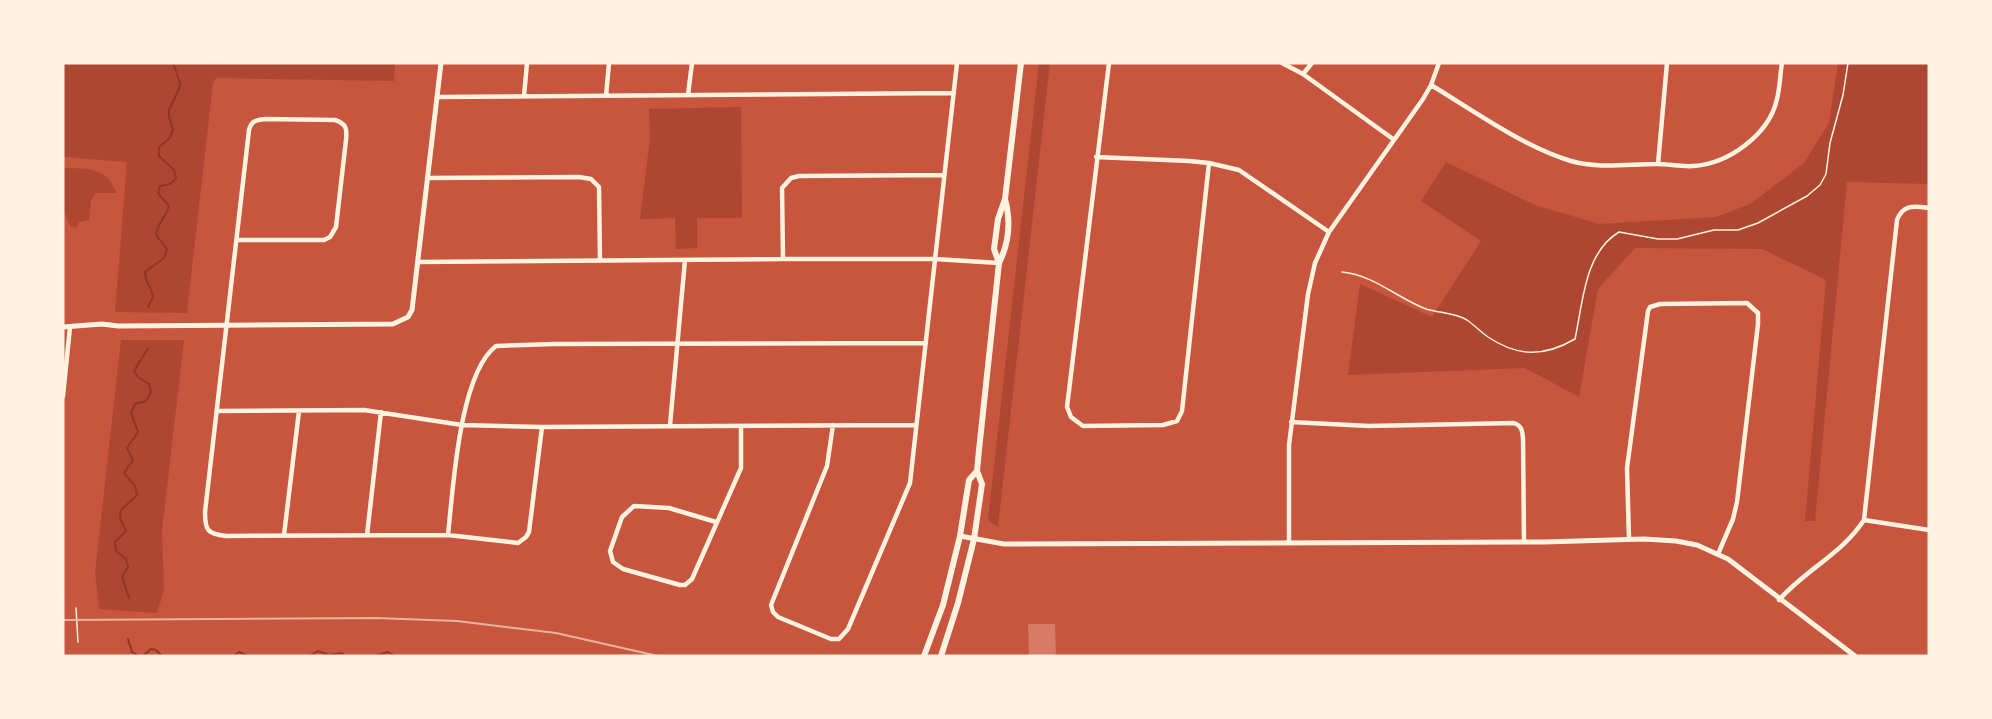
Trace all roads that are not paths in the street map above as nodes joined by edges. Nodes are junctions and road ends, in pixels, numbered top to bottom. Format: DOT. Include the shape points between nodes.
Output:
graph roads {
  1 [pos="441,63"];
  2 [pos="527,63"];
  3 [pos="609,63"];
  4 [pos="692,63"];
  5 [pos="957,63"];
  6 [pos="1021,63"];
  7 [pos="1109,63"];
  8 [pos="1282,63"];
  9 [pos="1312,63"];
  10 [pos="1439,63"];
  11 [pos="1667,63"];
  12 [pos="1782,63"];
  13 [pos="1303,75"];
  14 [pos="1431,85"];
  15 [pos="954,93"];
  16 [pos="688,95"];
  17 [pos="524,96"];
  18 [pos="606,96"];
  19 [pos="437,97"];
  20 [pos="1393,139"];
  21 [pos="1096,158"];
  22 [pos="1209,162"];
  23 [pos="1658,164"];
  24 [pos="944,175"];
  25 [pos="427,178"];
  26 [pos="1005,199"];
  27 [pos="1929,208"];
  28 [pos="1329,232"];
  29 [pos="237,240"];
  30 [pos="783,259"];
  31 [pos="935,259"];
  32 [pos="685,260"];
  33 [pos="600,261"];
  34 [pos="418,262"];
  35 [pos="999,263"];
  36 [pos="226,326"];
  37 [pos="66,327"];
  38 [pos="926,343"];
  39 [pos="677,345"];
  40 [pos="63,396"];
  41 [pos="217,411"];
  42 [pos="299,411"];
  43 [pos="381,412"];
  44 [pos="1291,422"];
  45 [pos="462,425"];
  46 [pos="670,425"];
  47 [pos="833,425"];
  48 [pos="916,425"];
  49 [pos="741,426"];
  50 [pos="542,427"];
  51 [pos="977,471"];
  52 [pos="1864,520"];
  53 [pos="717,522"];
  54 [pos="1929,530"];
  55 [pos="284,535"];
  56 [pos="367,535"];
  57 [pos="448,535"];
  58 [pos="960,536"];
  59 [pos="974,539"];
  60 [pos="1629,539"];
  61 [pos="1288,541"];
  62 [pos="1524,541"];
  63 [pos="1718,554"];
  64 [pos="1779,600"];
  65 [pos="924,656"];
  66 [pos="941,656"];
  67 [pos="1855,656"];
  1 -- 19 [label="street"];
  2 -- 17 [label="street"];
  3 -- 18 [label="street"];
  4 -- 16 [label="street"];
  5 -- 15 [label="street"];
  6 -- 26 [label="main road"];
  7 -- 21 [label="street"];
  8 -- 13 [label="street"];
  9 -- 13 [label="street"];
  10 -- 14 [label="street"];
  11 -- 23 [label="street"];
  12 -- 23 [label="street" via="1777,100 1750,142 1718,161 1692,166"];
  13 -- 20 [label="street"];
  14 -- 20 [label="street"];
  14 -- 23 [label="street" via="1543,150 1572,161 1610,166"];
  15 -- 16 [label="street"];
  15 -- 24 [label="street"];
  16 -- 18 [label="street"];
  17 -- 18 [label="street"];
  17 -- 19 [label="street"];
  19 -- 25 [label="street"];
  20 -- 28 [label="street"];
  21 -- 22 [label="street"];
  21 -- 22 [label="street" via="1067,407 1071,417 1083,426 1162,425 1177,421 1182,411"];
  22 -- 28 [label="street" via="1239,170"];
  24 -- 30 [label="street" via="792,178 782,188"];
  24 -- 31 [label="street"];
  25 -- 33 [label="street" via="591,179 599,187"];
  25 -- 34 [label="street"];
  26 -- 35 [label="main road" via="994,249"];
  26 -- 35 [label="main road" via="1010,215"];
  27 -- 52 [label="street" via="1907,207 1897,220"];
  28 -- 44 [label="street" via="1315,263 1308,294"];
  29 -- 29 [label="street" via="330,237 336,228 345,124 335,120 276,119 251,124"];
  29 -- 36 [label="street"];
  30 -- 31 [label="street"];
  30 -- 32 [label="street"];
  31 -- 35 [label="street"];
  31 -- 38 [label="street"];
  32 -- 33 [label="street"];
  32 -- 39 [label="street"];
  33 -- 34 [label="street"];
  34 -- 36 [label="street" via="412,310 401,322"];
  35 -- 51 [label="main road"];
  36 -- 37 [label="street"];
  36 -- 41 [label="street"];
  37 -- 40 [label="street"];
  38 -- 39 [label="street"];
  38 -- 48 [label="street"];
  39 -- 45 [label="street" via="496,346 485,358 468,396"];
  39 -- 46 [label="street"];
  41 -- 42 [label="street"];
  41 -- 55 [label="street" via="205,512 208,531 226,536"];
  42 -- 43 [label="street"];
  42 -- 55 [label="street"];
  43 -- 45 [label="street"];
  43 -- 56 [label="street"];
  44 -- 61 [label="street"];
  44 -- 62 [label="street" via="1519,425 1523,438"];
  45 -- 50 [label="street"];
  45 -- 57 [label="street"];
  46 -- 49 [label="street"];
  46 -- 50 [label="street"];
  47 -- 48 [label="street"];
  47 -- 48 [label="street" via="827,466 771,605 778,617 831,639 839,639 848,629 906,494"];
  47 -- 49 [label="street"];
  49 -- 53 [label="street" via="741,468"];
  50 -- 57 [label="street" via="526,537 518,543"];
  51 -- 58 [label="main road" via="969,480"];
  51 -- 59 [label="main road" via="982,484"];
  52 -- 54 [label="street"];
  52 -- 64 [label="street" via="1847,543"];
  53 -- 53 [label="street" via="669,508 634,507 622,517 610,557 623,569 685,585 692,579"];
  55 -- 56 [label="street"];
  56 -- 57 [label="street"];
  58 -- 59 [label="street"];
  58 -- 65 [label="main road" via="943,604"];
  59 -- 61 [label="street" via="1004,544"];
  59 -- 66 [label="main road"];
  60 -- 62 [label="street"];
  60 -- 63 [label="street" via="1676,541"];
  60 -- 63 [label="street" via="1627,468 1650,307 1659,303 1747,303 1758,313 1758,324 1737,502"];
  61 -- 62 [label="street"];
  63 -- 64 [label="street"];
  64 -- 67 [label="street"];
}
